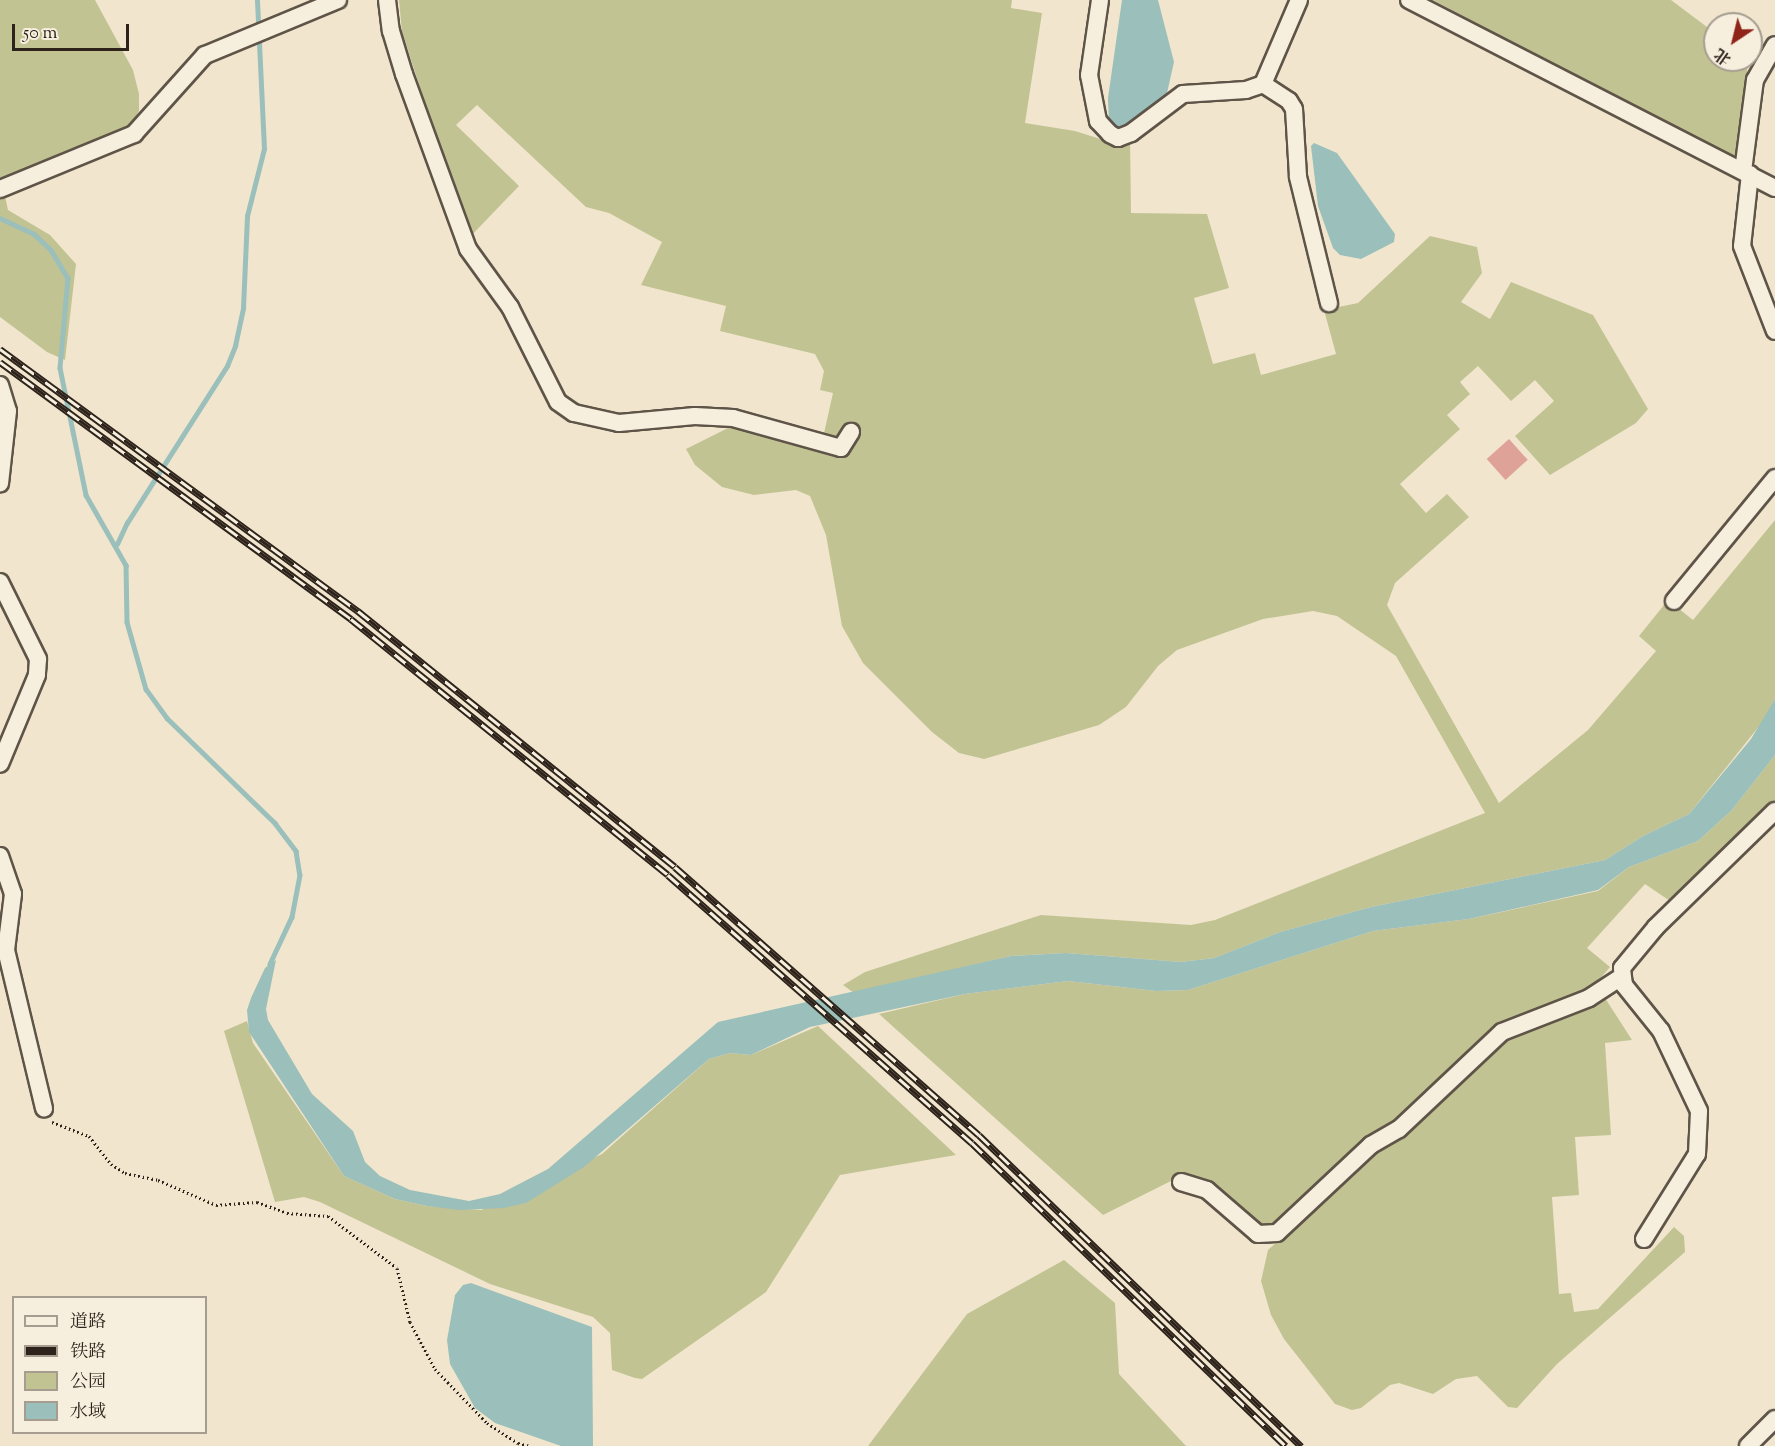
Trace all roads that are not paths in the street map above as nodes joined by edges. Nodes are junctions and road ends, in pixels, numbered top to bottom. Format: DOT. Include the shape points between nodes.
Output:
graph roads {
  1 [pos="338,0"];
  2 [pos="387,0"];
  3 [pos="1100,0"];
  4 [pos="1299,0"];
  5 [pos="1409,0"];
  6 [pos="1775,45"];
  7 [pos="1263,84"];
  8 [pos="1746,173"];
  9 [pos="1775,188"];
  10 [pos="0,189"];
  11 [pos="1329,303"];
  12 [pos="1775,331"];
  13 [pos="0,385"];
  14 [pos="851,432"];
  15 [pos="1775,478"];
  16 [pos="0,484"];
  17 [pos="0,582"];
  18 [pos="1674,601"];
  19 [pos="8,609"];
  20 [pos="0,764"];
  21 [pos="1775,811"];
  22 [pos="0,856"];
  23 [pos="1621,977"];
  24 [pos="44,1108"];
  25 [pos="1181,1182"];
  26 [pos="1644,1239"];
  27 [pos="1775,1419"];
  28 [pos="1748,1446"];
  1 -- 10 [label="street" via="205,55 130,136"];
  2 -- 14 [label="street" via="391,32 404,74 468,249 510,307 558,402 574,413 619,423 695,416 733,418 841,448"];
  3 -- 7 [label="street" via="1089,75 1098,121 1110,134 1118,138 1131,133 1183,94 1246,90"];
  4 -- 7 [label="street"];
  5 -- 8 [label="street"];
  6 -- 8 [label="street" via="1755,80"];
  7 -- 11 [label="street" via="1289,101 1293,110 1298,177"];
  8 -- 9 [label="street"];
  8 -- 12 [label="street" via="1742,246"];
  13 -- 16 [label="street" via="8,411"];
  15 -- 18 [label="street"];
  17 -- 19 [label="street"];
  19 -- 20 [label="street" via="34,645 36,675"];
  21 -- 23 [label="street" via="1632,953"];
  22 -- 24 [label="street" via="13,894 6,950"];
  23 -- 25 [label="street" via="1590,998 1502,1032 1399,1129 1371,1145 1277,1233 1258,1234 1207,1190"];
  23 -- 26 [label="street" via="1662,1031 1699,1110 1697,1154"];
  27 -- 28 [label="street"];
}
